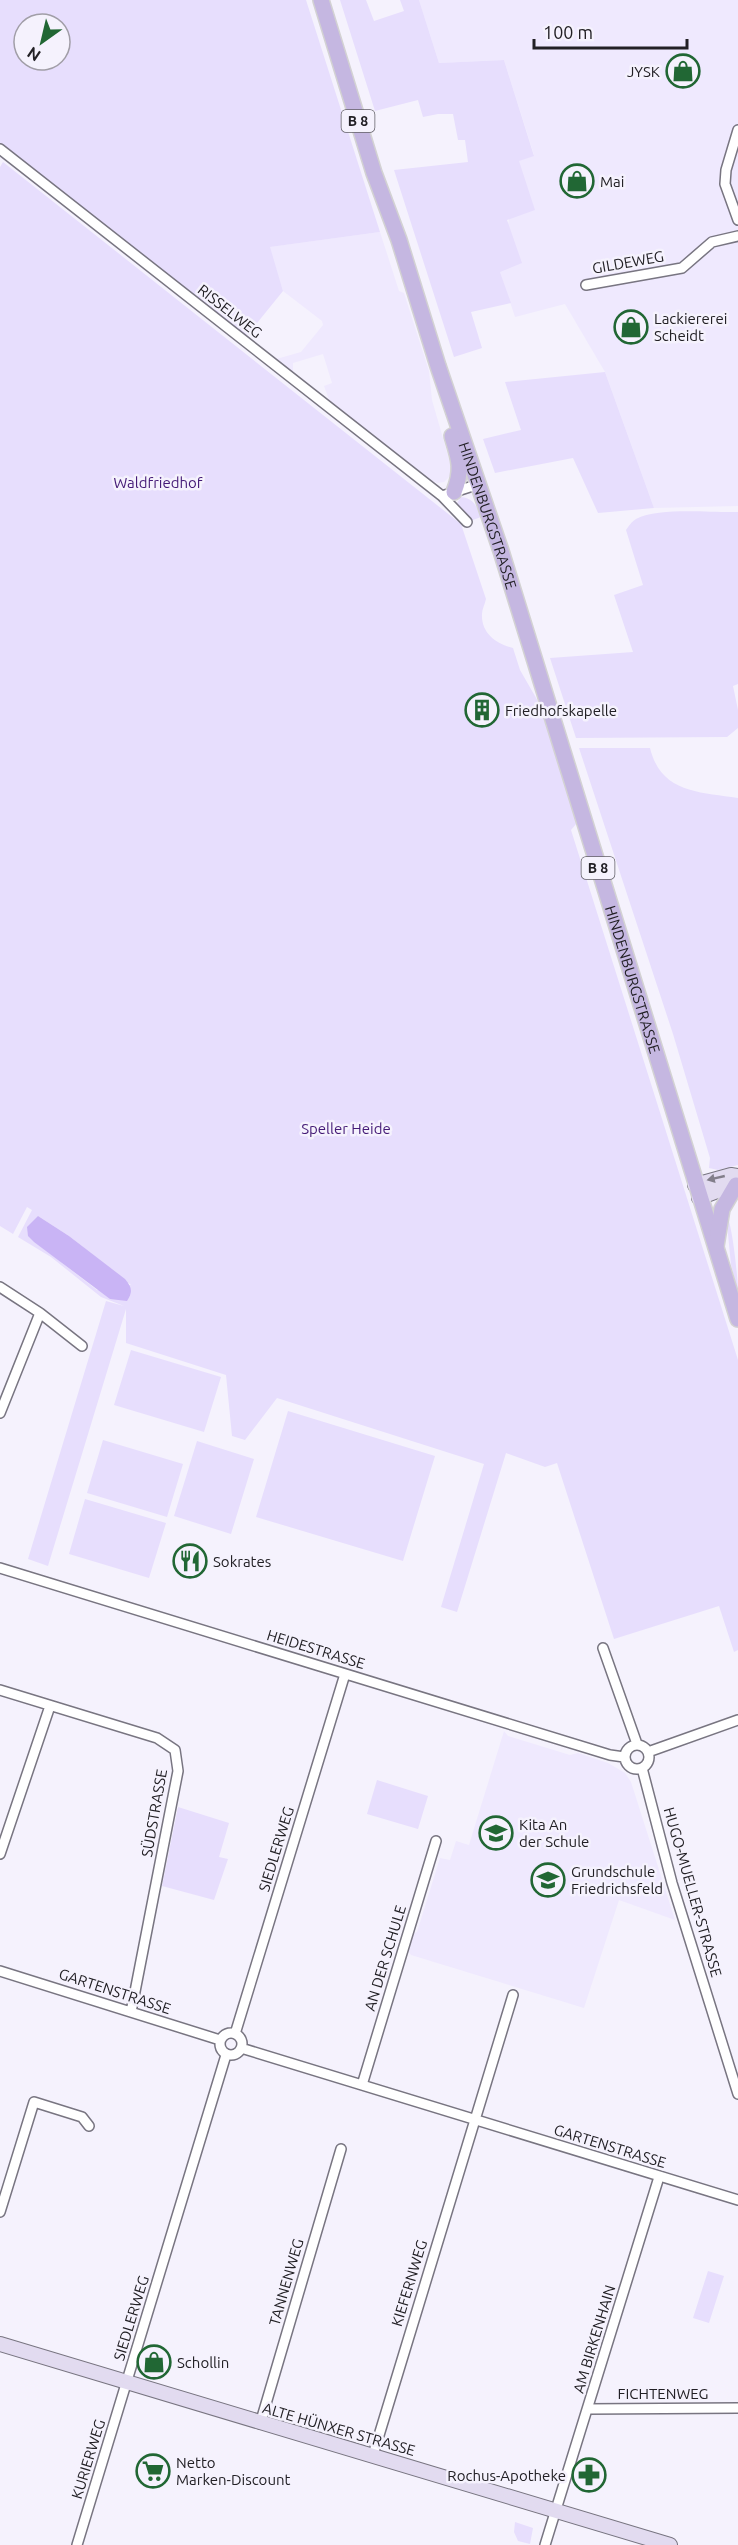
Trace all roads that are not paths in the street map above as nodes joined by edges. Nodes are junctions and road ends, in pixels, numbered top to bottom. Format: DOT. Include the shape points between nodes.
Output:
graph roads {
  1 [pos="321,0"];
  2 [pos="738,130"];
  3 [pos="0,148"];
  4 [pos="738,220"];
  5 [pos="738,236"];
  6 [pos="586,285"];
  7 [pos="438,366"];
  8 [pos="478,484"];
  9 [pos="448,494"];
  10 [pos="467,522"];
  11 [pos="737,1181"];
  12 [pos="697,1191"];
  13 [pos="716,1249"];
  14 [pos="0,1287"];
  15 [pos="40,1313"];
  16 [pos="738,1319"];
  17 [pos="81,1346"];
  18 [pos="0,1413"];
  19 [pos="0,1568"];
  20 [pos="603,1648"];
  21 [pos="345,1674"];
  22 [pos="0,1690"];
  23 [pos="51,1706"];
  24 [pos="738,1720"];
  25 [pos="636,1744"];
  26 [pos="648,1752"];
  27 [pos="624,1757"];
  28 [pos="642,1768"];
  29 [pos="436,1841"];
  30 [pos="0,1854"];
  31 [pos="0,1971"];
  32 [pos="513,1995"];
  33 [pos="131,2012"];
  34 [pos="235,2034"];
  35 [pos="220,2040"];
  36 [pos="242,2048"];
  37 [pos="226,2055"];
  38 [pos="362,2085"];
  39 [pos="738,2094"];
  40 [pos="474,2119"];
  41 [pos="89,2126"];
  42 [pos="340,2149"];
  43 [pos="659,2177"];
  44 [pos="738,2200"];
  45 [pos="0,2212"];
  46 [pos="0,2344"];
  47 [pos="127,2382"];
  48 [pos="738,2408"];
  49 [pos="588,2409"];
  50 [pos="260,2424"];
  51 [pos="373,2455"];
  52 [pos="555,2510"];
  53 [pos="77,2545"];
  54 [pos="545,2545"];
  55 [pos="670,2545"];
  1 -- 7 [label="main road, HINDENBURGSTRASSE / B 8"];
  2 -- 4 [label="street" via="725,184"];
  3 -- 9 [label="street, RISSELWEG"];
  5 -- 6 [label="street, GILDEWEG" via="712,242 682,268"];
  7 -- 8 [label="main road, HINDENBURGSTRASSE / B 8"];
  7 -- 9 [label="main road, HINDENBURGSTRASSE / B 8" via="440,394 460,464 460,477"];
  8 -- 9 [label="street"];
  8 -- 12 [label="main road, HINDENBURGSTRASSE / B 8"];
  9 -- 10 [label="street, RISSELWEG"];
  11 -- 12 [label="street"];
  11 -- 13 [label="main road" via="722,1209"];
  12 -- 13 [label="main road, HINDENBURGSTRASSE / B 8"];
  13 -- 16 [label="main road, HINDENBURGSTRASSE / B 8"];
  14 -- 15 [label="street"];
  15 -- 17 [label="street"];
  15 -- 18 [label="street"];
  19 -- 21 [label="street, HEIDESTRASSE"];
  20 -- 25 [label="street"];
  21 -- 27 [label="street, HEIDESTRASSE"];
  21 -- 34 [label="street, SIEDLERWEG"];
  22 -- 23 [label="street, SÜDSTRASSE"];
  23 -- 30 [label="street"];
  23 -- 33 [label="street, SÜDSTRASSE" via="157,1738 175,1750 178,1771"];
  24 -- 26 [label="street"];
  25 -- 26 [label="street"];
  25 -- 27 [label="street" via="627,1749"];
  26 -- 28 [label="street" via="648,1763"];
  27 -- 28 [label="street, HEIDESTRASSE" via="630,1767"];
  28 -- 39 [label="street, HUGO-MUELLER-STRASSE" via="672,1883"];
  29 -- 38 [label="street, AN DER SCHULE"];
  31 -- 33 [label="street, GARTENSTRASSE"];
  32 -- 40 [label="street"];
  33 -- 35 [label="street, GARTENSTRASSE"];
  34 -- 35 [label="street" via="229,2033"];
  34 -- 36 [label="street"];
  35 -- 37 [label="street" via="219,2046"];
  36 -- 37 [label="street"];
  36 -- 38 [label="street, GARTENSTRASSE"];
  37 -- 47 [label="street, SIEDLERWEG"];
  38 -- 40 [label="street, GARTENSTRASSE"];
  40 -- 43 [label="street, GARTENSTRASSE"];
  40 -- 51 [label="street, KIEFERNWEG"];
  41 -- 45 [label="street" via="82,2116 34,2102"];
  42 -- 50 [label="street, TANNENWEG"];
  43 -- 44 [label="street, GARTENSTRASSE"];
  43 -- 49 [label="street, AM BIRKENHAIN"];
  46 -- 47 [label="street, ALTE HÜNXER STRASSE"];
  47 -- 50 [label="street, ALTE HÜNXER STRASSE"];
  47 -- 53 [label="street, KURIERWEG"];
  48 -- 49 [label="street, FICHTENWEG"];
  49 -- 52 [label="street, AM BIRKENHAIN"];
  50 -- 51 [label="street, ALTE HÜNXER STRASSE"];
  51 -- 52 [label="street, ALTE HÜNXER STRASSE"];
  52 -- 54 [label="street, AM BIRKENHAIN"];
  52 -- 55 [label="street, ALTE HÜNXER STRASSE"];
}
